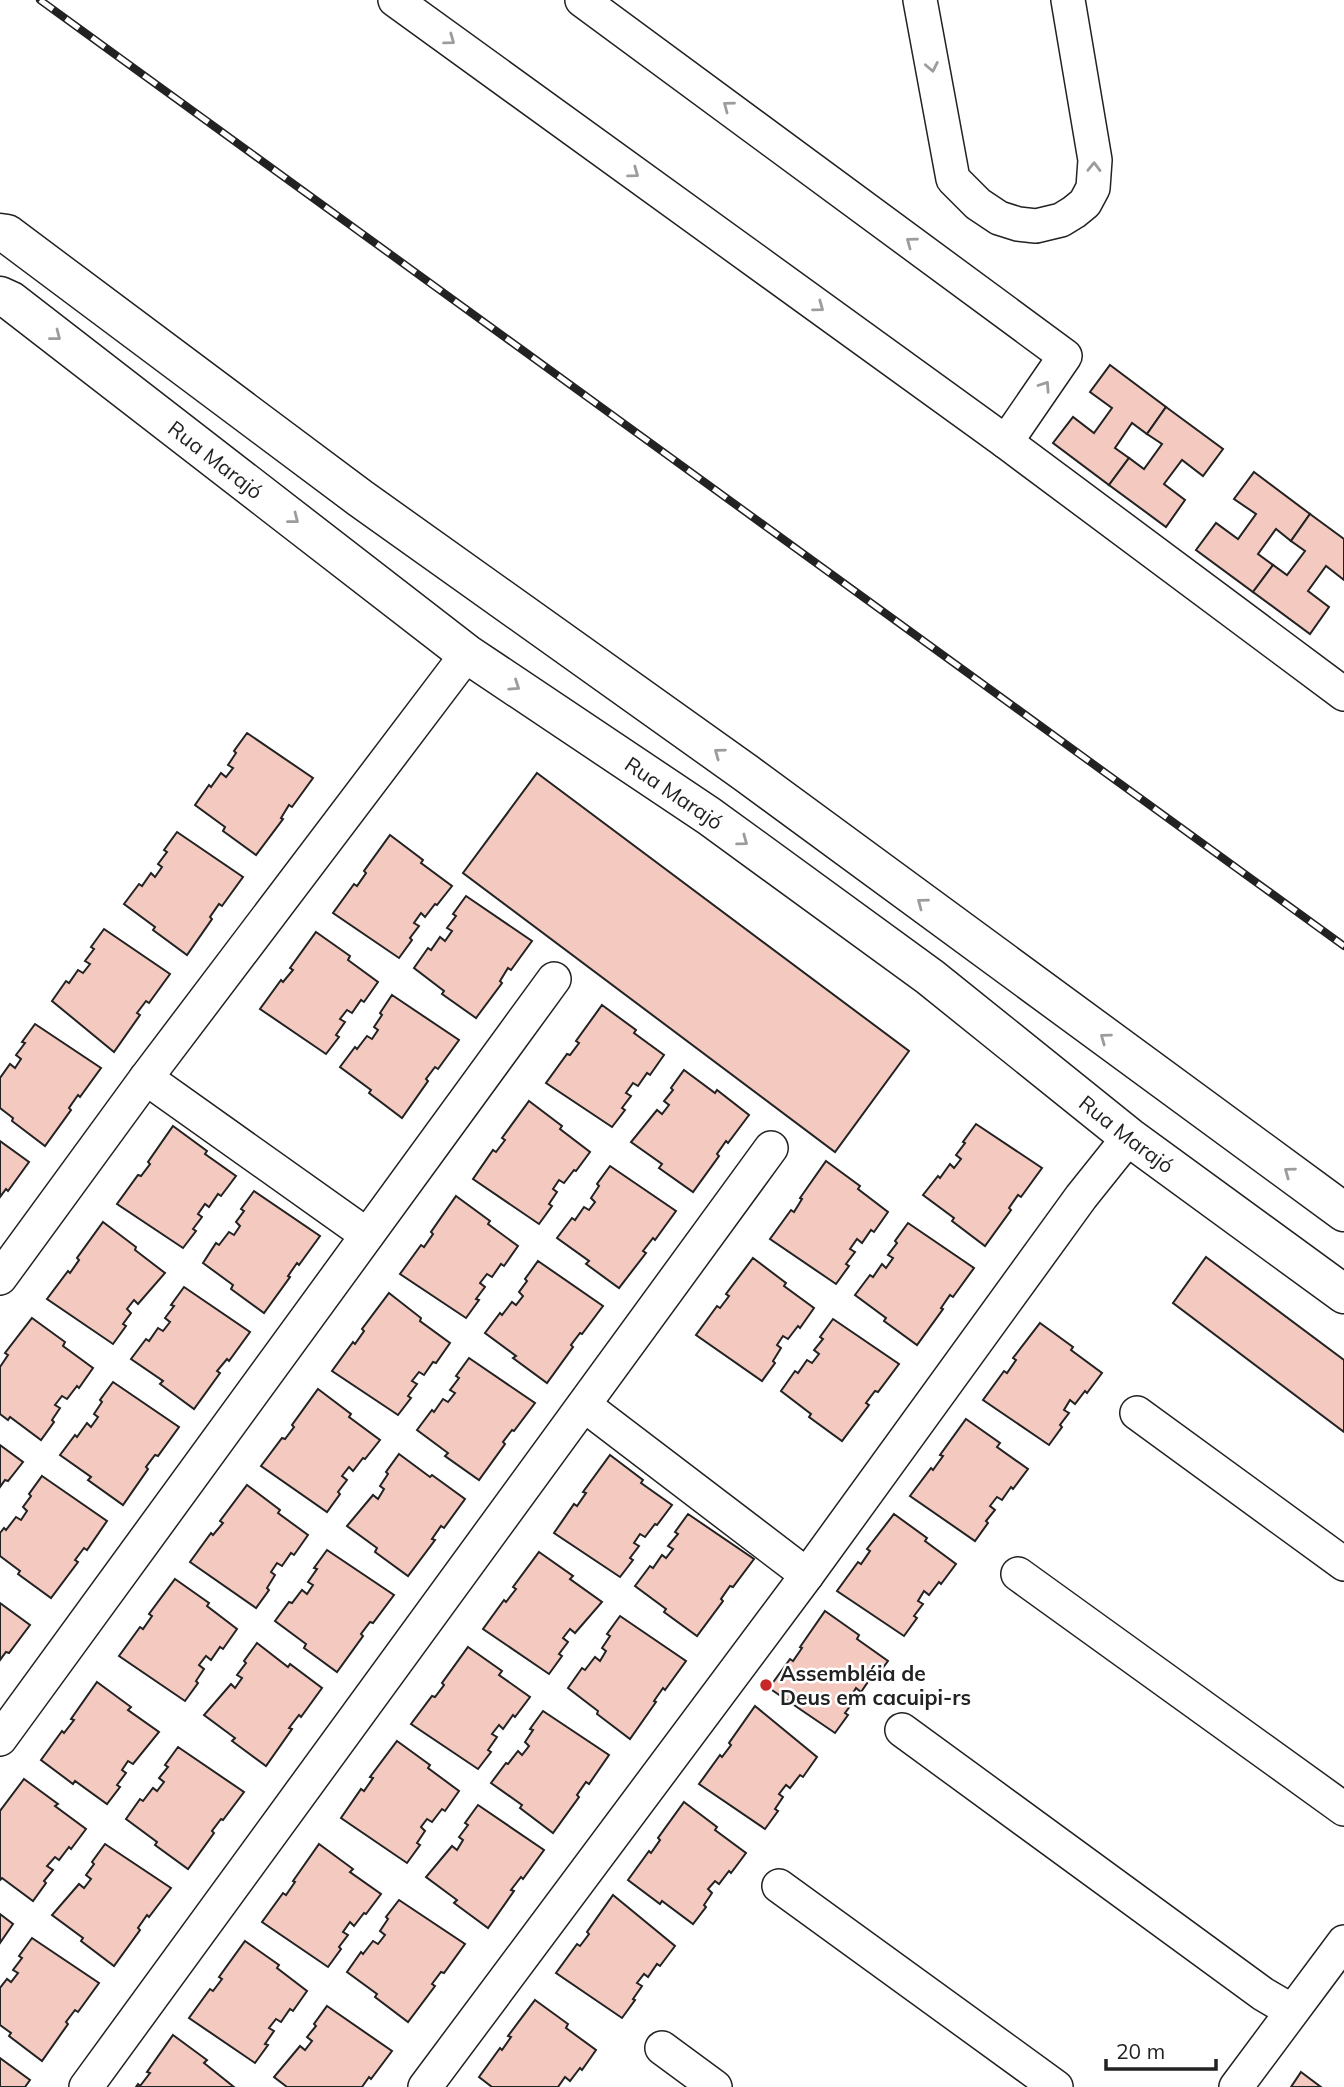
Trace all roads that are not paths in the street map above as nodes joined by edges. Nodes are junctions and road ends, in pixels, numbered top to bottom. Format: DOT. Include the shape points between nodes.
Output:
graph roads {
  1 [pos="395,0"];
  2 [pos="582,0"];
  3 [pos="920,0"];
  4 [pos="1068,0"];
  5 [pos="0,233"];
  6 [pos="0,296"];
  7 [pos="1006,442"];
  8 [pos="467,654"];
  9 [pos="1344,694"];
  10 [pos="654,706"];
  11 [pos="618,755"];
  12 [pos="554,979"];
  13 [pos="146,1078"];
  14 [pos="1129,1137"];
  15 [pos="771,1148"];
  16 [pos="1344,1212"];
  17 [pos="367,1235"];
  18 [pos="0,1278"];
  19 [pos="1344,1294"];
  20 [pos="584,1405"];
  21 [pos="1137,1413"];
  22 [pos="1344,1564"];
  23 [pos="1018,1574"];
  24 [pos="807,1575"];
  25 [pos="902,1730"];
  26 [pos="0,1739"];
  27 [pos="1344,1809"];
  28 [pos="779,1886"];
  29 [pos="1344,1942"];
  30 [pos="1292,2011"];
  31 [pos="662,2048"];
  32 [pos="86,2087"];
  33 [pos="425,2087"];
  34 [pos="715,2087"];
  35 [pos="1056,2087"];
  36 [pos="1236,2087"];
  1 -- 7 [label="street, one-way"];
  7 -- 2 [label="street, one-way" via="1065,356"];
  3 -- 4 [label="street, one-way" via="953,179 999,218 1036,226 1074,212 1093,188 1095,160"];
  5 -- 10 [label="street" via="360,498"];
  6 -- 8 [label="street, Rua Marajó, one-way"];
  7 -- 9 [label="street"];
  8 -- 11 [label="street, Rua Marajó, one-way"];
  8 -- 13 [label="street"];
  10 -- 11 [label="street"];
  16 -- 10 [label="street, one-way"];
  11 -- 14 [label="street, Rua Marajó, one-way" via="930,977"];
  12 -- 17 [label="street"];
  13 -- 17 [label="street"];
  13 -- 18 [label="street"];
  14 -- 19 [label="street, Rua Marajó"];
  14 -- 24 [label="street"];
  15 -- 20 [label="street"];
  17 -- 26 [label="street"];
  20 -- 24 [label="street"];
  20 -- 32 [label="street"];
  21 -- 22 [label="street"];
  23 -- 27 [label="street"];
  24 -- 33 [label="street"];
  25 -- 30 [label="street"];
  28 -- 35 [label="street"];
  29 -- 30 [label="street"];
  30 -- 36 [label="street"];
  31 -- 34 [label="street"];
}
